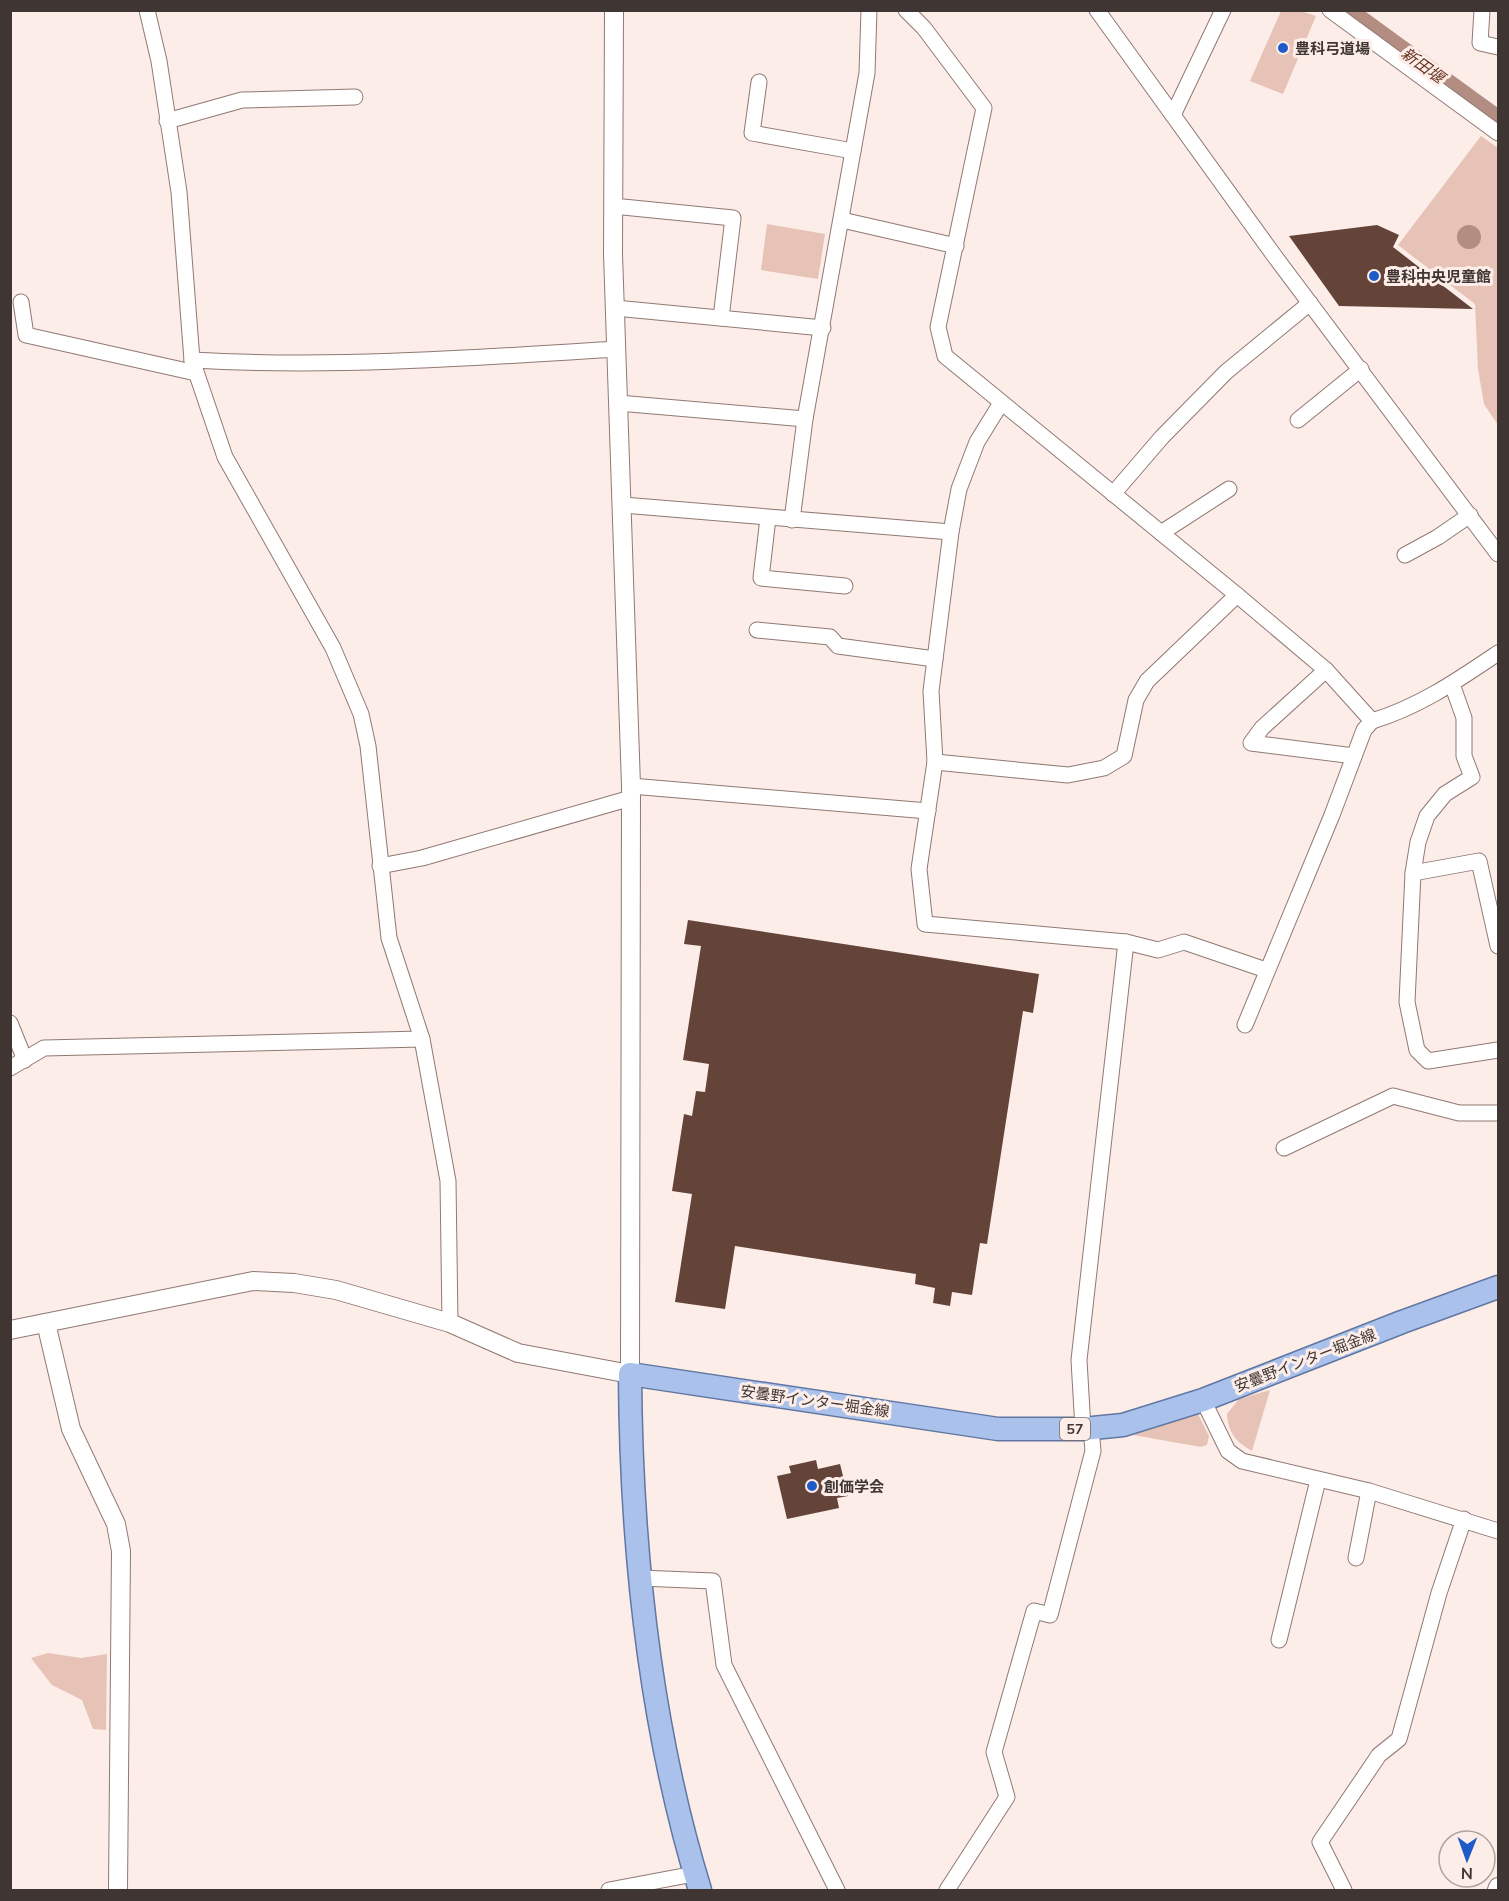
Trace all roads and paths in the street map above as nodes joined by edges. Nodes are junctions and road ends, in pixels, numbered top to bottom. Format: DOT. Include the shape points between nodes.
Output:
graph roads {
  1 [pos="147,10"];
  2 [pos="614,10"];
  3 [pos="869,10"];
  4 [pos="906,10"];
  5 [pos="1097,10"];
  6 [pos="1223,10"];
  7 [pos="1482,10"];
  8 [pos="1330,11"];
  9 [pos="1498,47"];
  10 [pos="759,82"];
  11 [pos="355,97"];
  12 [pos="1173,115"];
  13 [pos="167,121"];
  14 [pos="1498,133"];
  15 [pos="853,151"];
  16 [pos="623,207"];
  17 [pos="842,220"];
  18 [pos="956,246"];
  19 [pos="21,302"];
  20 [pos="1310,303"];
  21 [pos="615,308"];
  22 [pos="721,318"];
  23 [pos="823,328"];
  24 [pos="616,349"];
  25 [pos="194,367"];
  26 [pos="1361,369"];
  27 [pos="618,403"];
  28 [pos="1001,403"];
  29 [pos="805,419"];
  30 [pos="1299,420"];
  31 [pos="1229,489"];
  32 [pos="1113,494"];
  33 [pos="623,505"];
  34 [pos="1470,515"];
  35 [pos="768,518"];
  36 [pos="792,520"];
  37 [pos="951,532"];
  38 [pos="1161,533"];
  39 [pos="1498,554"];
  40 [pos="1405,555"];
  41 [pos="845,586"];
  42 [pos="1237,595"];
  43 [pos="757,630"];
  44 [pos="1498,653"];
  45 [pos="935,659"];
  46 [pos="1326,670"];
  47 [pos="1452,684"];
  48 [pos="1372,721"];
  49 [pos="1354,756"];
  50 [pos="935,762"];
  51 [pos="631,792"];
  52 [pos="928,811"];
  53 [pos="380,866"];
  54 [pos="1413,873"];
  55 [pos="1126,942"];
  56 [pos="1498,946"];
  57 [pos="1266,970"];
  58 [pos="10,1023"];
  59 [pos="1245,1025"];
  60 [pos="422,1039"];
  61 [pos="1498,1050"];
  62 [pos="25,1060"];
  63 [pos="10,1068"];
  64 [pos="1498,1113"];
  65 [pos="1284,1148"];
  66 [pos="1498,1287"];
  67 [pos="46,1323"];
  68 [pos="450,1323"];
  69 [pos="10,1330"];
  70 [pos="630,1374"];
  71 [pos="1203,1400"];
  72 [pos="1087,1429"];
  73 [pos="1318,1479"];
  74 [pos="1370,1491"];
  75 [pos="1464,1520"];
  76 [pos="1498,1531"];
  77 [pos="1356,1558"];
  78 [pos="639,1578"];
  79 [pos="1279,1640"];
  80 [pos="697,1882"];
  81 [pos="118,1890"];
  82 [pos="609,1890"];
  83 [pos="837,1890"];
  84 [pos="947,1890"];
  85 [pos="1344,1890"];
  1 -- 13 [label="street"];
  2 -- 21 [label="street"];
  3 -- 15 [label="street" via="867,73"];
  4 -- 18 [label="street" via="984,108"];
  5 -- 12 [label="street"];
  6 -- 12 [label="street"];
  7 -- 9 [label="street" via="1480,43"];
  8 -- 14 [label="street"];
  10 -- 15 [label="street" via="752,133"];
  11 -- 13 [label="street" via="242,100"];
  12 -- 20 [label="street"];
  13 -- 25 [label="street" via="178,192"];
  15 -- 17 [label="street"];
  16 -- 22 [label="street" via="733,218"];
  17 -- 18 [label="street"];
  17 -- 23 [label="street"];
  18 -- 28 [label="street" via="938,327 945,356"];
  19 -- 25 [label="street" via="26,335"];
  20 -- 26 [label="street"];
  20 -- 32 [label="street" via="1226,372"];
  21 -- 22 [label="street"];
  21 -- 24 [label="street"];
  22 -- 23 [label="street"];
  23 -- 29 [label="street"];
  24 -- 25 [label="street" via="344,364"];
  24 -- 27 [label="street"];
  25 -- 53 [label="street" via="225,458 333,648 361,714"];
  26 -- 30 [label="street"];
  26 -- 34 [label="street"];
  27 -- 29 [label="street"];
  27 -- 33 [label="street"];
  28 -- 32 [label="street"];
  28 -- 37 [label="street" via="976,442 959,489"];
  29 -- 36 [label="street"];
  31 -- 38 [label="street"];
  32 -- 38 [label="street"];
  33 -- 35 [label="street"];
  33 -- 51 [label="street"];
  34 -- 39 [label="street"];
  34 -- 40 [label="street"];
  35 -- 36 [label="street"];
  35 -- 41 [label="street" via="761,578"];
  36 -- 37 [label="street"];
  37 -- 45 [label="street"];
  38 -- 42 [label="street"];
  42 -- 46 [label="street"];
  42 -- 50 [label="street" via="1147,681 1136,700 1124,756 1104,768 1068,775"];
  43 -- 45 [label="street" via="830,637 838,646"];
  44 -- 47 [label="street"];
  45 -- 50 [label="street" via="931,691"];
  46 -- 48 [label="street"];
  46 -- 49 [label="street" via="1262,728 1251,743"];
  47 -- 48 [label="street" via="1400,712"];
  47 -- 54 [label="street" via="1464,718 1464,756 1472,777 1445,794 1427,816"];
  48 -- 49 [label="street"];
  49 -- 57 [label="street"];
  50 -- 52 [label="street"];
  51 -- 52 [label="street"];
  51 -- 53 [label="street" via="422,858"];
  51 -- 70 [label="street"];
  52 -- 55 [label="street" via="919,869 925,924"];
  53 -- 60 [label="street" via="388,938"];
  54 -- 56 [label="street" via="1479,861"];
  54 -- 61 [label="street" via="1407,1002 1417,1050 1428,1061"];
  55 -- 57 [label="street" via="1158,950 1184,942"];
  55 -- 72 [label="street" via="1079,1360"];
  57 -- 59 [label="street"];
  58 -- 62 [label="street"];
  60 -- 62 [label="street" via="44,1048"];
  60 -- 68 [label="street" via="448,1181"];
  62 -- 63 [label="street"];
  64 -- 65 [label="street" via="1459,1113 1393,1096"];
  66 -- 71 [label="main road, 安曇野インター堀金線 / 57"];
  67 -- 68 [label="street" via="253,1281 336,1290"];
  67 -- 69 [label="street"];
  67 -- 81 [label="street" via="71,1430 116,1524 121,1551"];
  68 -- 70 [label="street" via="518,1353"];
  70 -- 72 [label="main road, 安曇野インター堀金線 / 57" via="998,1429"];
  70 -- 78 [label="main road" via="630,1470"];
  71 -- 72 [label="main road, 安曇野インター堀金線 / 57" via="1123,1425"];
  71 -- 73 [label="street" via="1228,1451 1242,1461"];
  72 -- 84 [label="street" via="1093,1450 1050,1614 1034,1611 994,1752 1007,1797"];
  73 -- 74 [label="street"];
  73 -- 79 [label="street"];
  74 -- 75 [label="street"];
  74 -- 77 [label="street"];
  75 -- 76 [label="street"];
  75 -- 85 [label="street" via="1439,1593 1400,1739 1379,1755 1320,1842"];
  78 -- 80 [label="main road" via="653,1687"];
  78 -- 83 [label="street" via="713,1581 724,1665"];
  80 -- 82 [label="street"];
}
